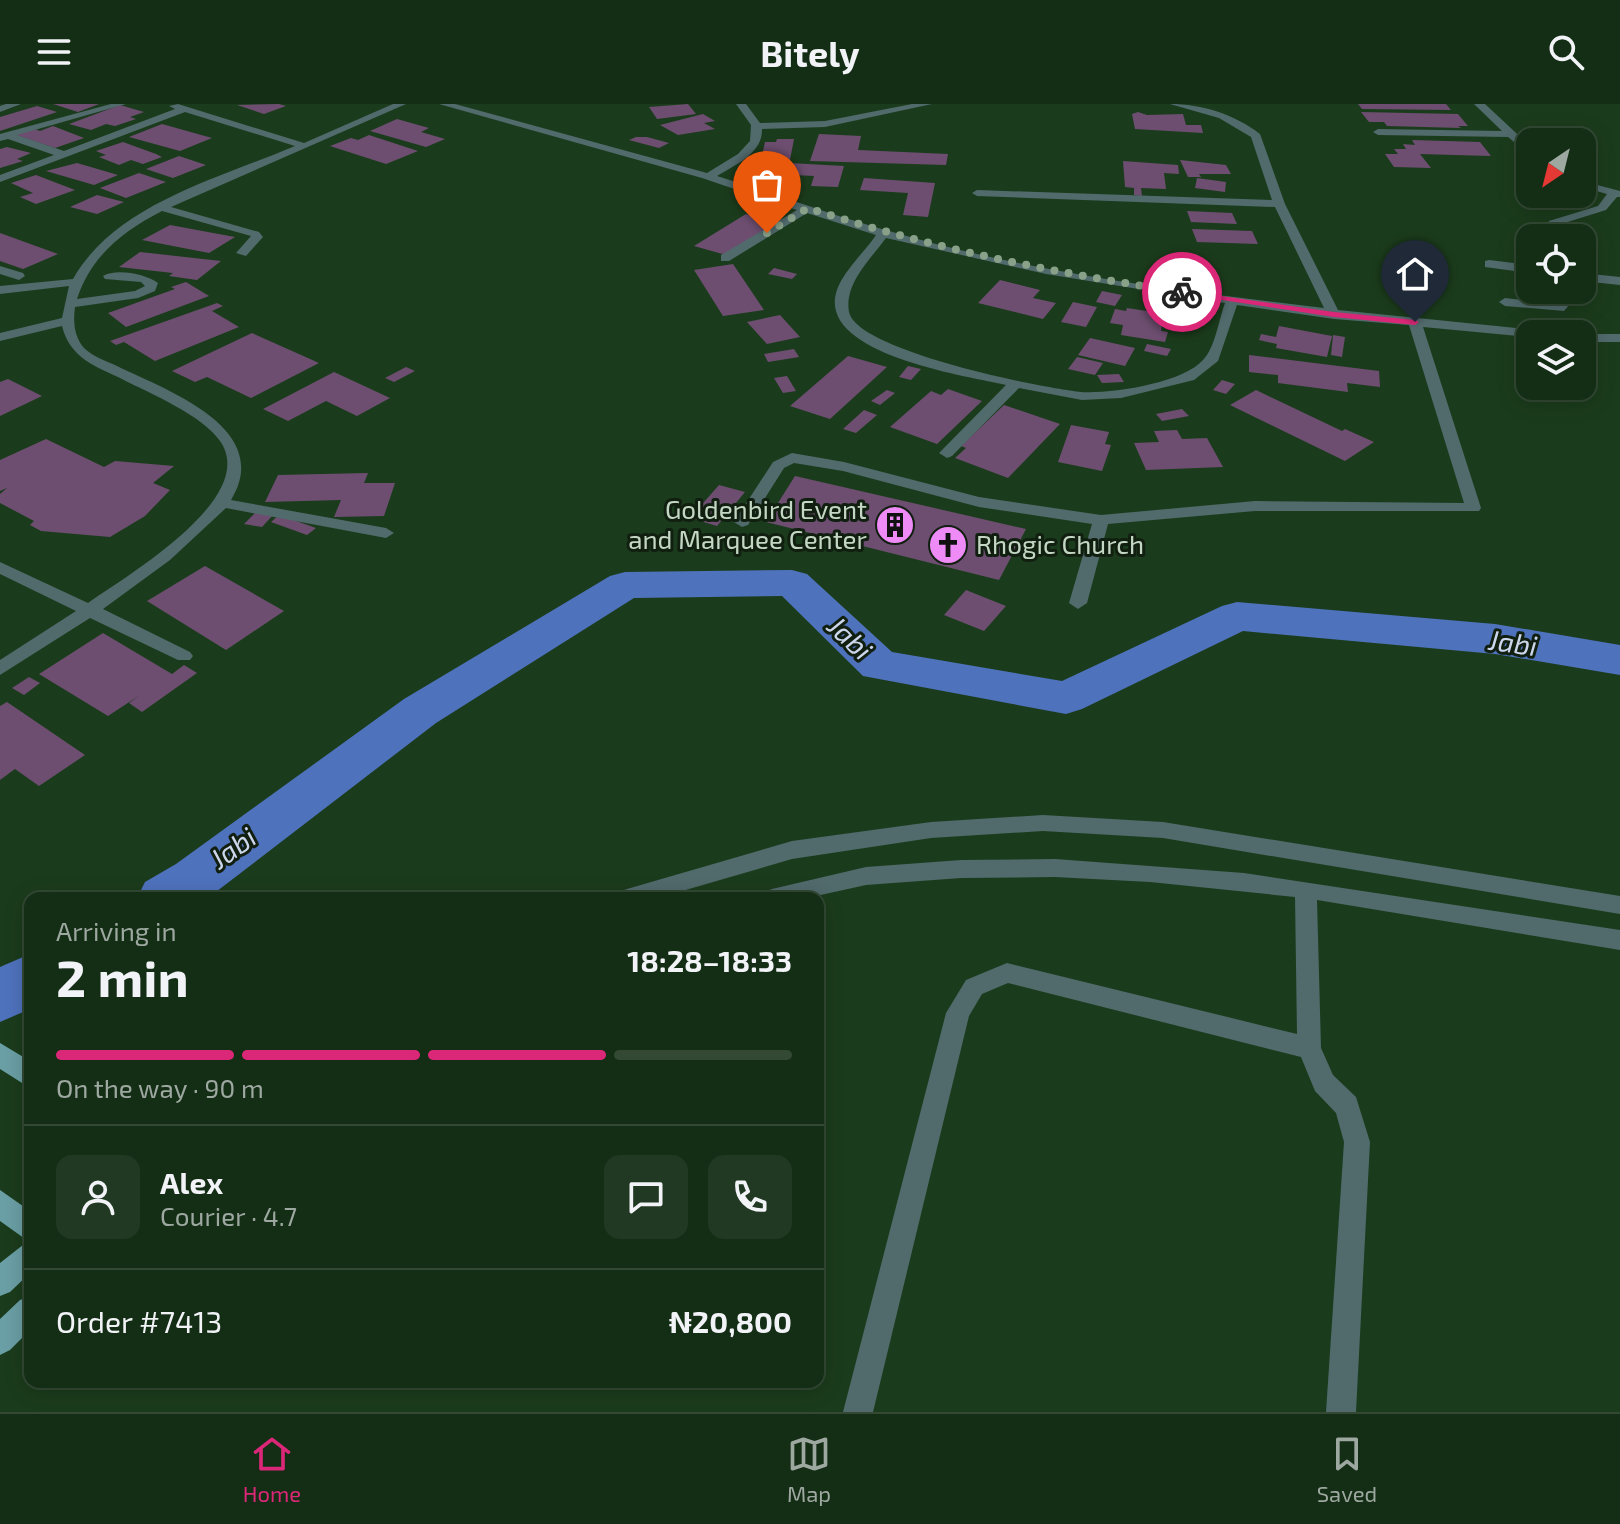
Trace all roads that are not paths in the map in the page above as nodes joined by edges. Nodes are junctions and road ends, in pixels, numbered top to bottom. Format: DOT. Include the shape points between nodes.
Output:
graph roads {
  1 [pos="16,104"];
  2 [pos="121,104"];
  3 [pos="170,104"];
  4 [pos="401,104"];
  5 [pos="444,104"];
  6 [pos="741,104"];
  7 [pos="927,104"];
  8 [pos="1175,104"];
  9 [pos="1479,104"];
  10 [pos="0,109"];
  11 [pos="185,109"];
  12 [pos="51,120"];
  13 [pos="757,126"];
  14 [pos="80,130"];
  15 [pos="1378,132"];
  16 [pos="1511,134"];
  17 [pos="3,137"];
  18 [pos="1516,139"];
  19 [pos="23,141"];
  20 [pos="304,146"];
  21 [pos="0,148"];
  22 [pos="64,155"];
  23 [pos="708,177"];
  24 [pos="0,179"];
  25 [pos="1596,188"];
  26 [pos="977,193"];
  27 [pos="1617,193"];
  28 [pos="1279,204"];
  29 [pos="164,208"];
  30 [pos="808,208"];
  31 [pos="1553,224"];
  32 [pos="884,233"];
  33 [pos="242,253"];
  34 [pos="725,258"];
  35 [pos="1489,264"];
  36 [pos="1516,267"];
  37 [pos="0,270"];
  38 [pos="19,276"];
  39 [pos="109,276"];
  40 [pos="1596,278"];
  41 [pos="1620,281"];
  42 [pos="75,282"];
  43 [pos="0,290"];
  44 [pos="1233,299"];
  45 [pos="1505,302"];
  46 [pos="1516,303"];
  47 [pos="69,304"];
  48 [pos="1523,304"];
  49 [pos="1564,304"];
  50 [pos="1334,315"];
  51 [pos="68,320"];
  52 [pos="1415,322"];
  53 [pos="1516,332"];
  54 [pos="0,337"];
  55 [pos="1596,338"];
  56 [pos="1620,338"];
  57 [pos="1016,383"];
  58 [pos="947,453"];
  59 [pos="222,503"];
  60 [pos="1101,520"];
  61 [pos="742,522"];
  62 [pos="386,533"];
  63 [pos="0,567"];
  64 [pos="1078,603"];
  65 [pos="89,610"];
  66 [pos="184,656"];
  67 [pos="0,669"];
  68 [pos="1306,891"];
  69 [pos="648,892"];
  70 [pos="797,892"];
  71 [pos="1620,905"];
  72 [pos="1620,940"];
  73 [pos="1309,1048"];
  74 [pos="0,1204"];
  75 [pos="24,1223"];
  76 [pos="24,1260"];
  77 [pos="0,1282"];
  78 [pos="24,1316"];
  79 [pos="0,1340"];
  80 [pos="858,1412"];
  81 [pos="1341,1412"];
  1 -- 10 [label="street"];
  2 -- 12 [label="street"];
  3 -- 11 [label="street"];
  4 -- 20 [label="street"];
  5 -- 23 [label="street"];
  6 -- 13 [label="street"];
  7 -- 13 [label="street" via="825,124"];
  8 -- 28 [label="street" via="1222,116 1256,136"];
  9 -- 16 [label="street"];
  11 -- 20 [label="street"];
  11 -- 22 [label="street"];
  12 -- 14 [label="street"];
  12 -- 17 [label="street"];
  13 -- 23 [label="street" via="750,147"];
  15 -- 16 [label="street"];
  16 -- 18 [label="street"];
  17 -- 19 [label="street"];
  19 -- 21 [label="street"];
  19 -- 22 [label="street"];
  20 -- 29 [label="street"];
  22 -- 24 [label="street"];
  23 -- 30 [label="street"];
  25 -- 27 [label="street"];
  26 -- 28 [label="street"];
  27 -- 31 [label="street" via="1602,208"];
  28 -- 50 [label="street"];
  29 -- 33 [label="street" via="255,234"];
  29 -- 42 [label="street" via="104,245"];
  30 -- 32 [label="street"];
  30 -- 34 [label="street"];
  32 -- 44 [label="street" via="1020,264"];
  32 -- 57 [label="street" via="844,287 843,313 851,328 881,347"];
  35 -- 36 [label="street"];
  37 -- 38 [label="street"];
  39 -- 47 [label="street" via="143,279 152,283 151,288"];
  40 -- 41 [label="street"];
  42 -- 43 [label="street"];
  42 -- 47 [label="street"];
  44 -- 50 [label="street"];
  44 -- 57 [label="street" via="1211,361 1189,377 1095,395"];
  45 -- 46 [label="street"];
  47 -- 51 [label="street"];
  48 -- 49 [label="street"];
  50 -- 52 [label="street"];
  51 -- 54 [label="street"];
  51 -- 59 [label="street" via="71,343 81,353 201,418 224,436 236,462 232,487"];
  52 -- 53 [label="street"];
  52 -- 60 [label="street" via="1473,508 1255,506"];
  55 -- 56 [label="street"];
  57 -- 58 [label="street"];
  59 -- 62 [label="street"];
  59 -- 65 [label="street" via="208,522"];
  60 -- 61 [label="street" via="979,502 792,458 778,465"];
  60 -- 64 [label="street"];
  63 -- 65 [label="street"];
  65 -- 66 [label="street"];
  65 -- 67 [label="street"];
  68 -- 70 [label="street" via="1039,865 864,876"];
  68 -- 72 [label="street"];
  68 -- 73 [label="street"];
  69 -- 71 [label="street" via="792,850 931,830 1043,823 1163,830"];
  73 -- 80 [label="street" via="1007,973 974,987 958,1013"];
  73 -- 81 [label="street" via="1324,1083 1347,1106 1357,1142"];
  74 -- 75 [label="main road"];
  76 -- 77 [label="main road"];
  78 -- 79 [label="main road"];
}
